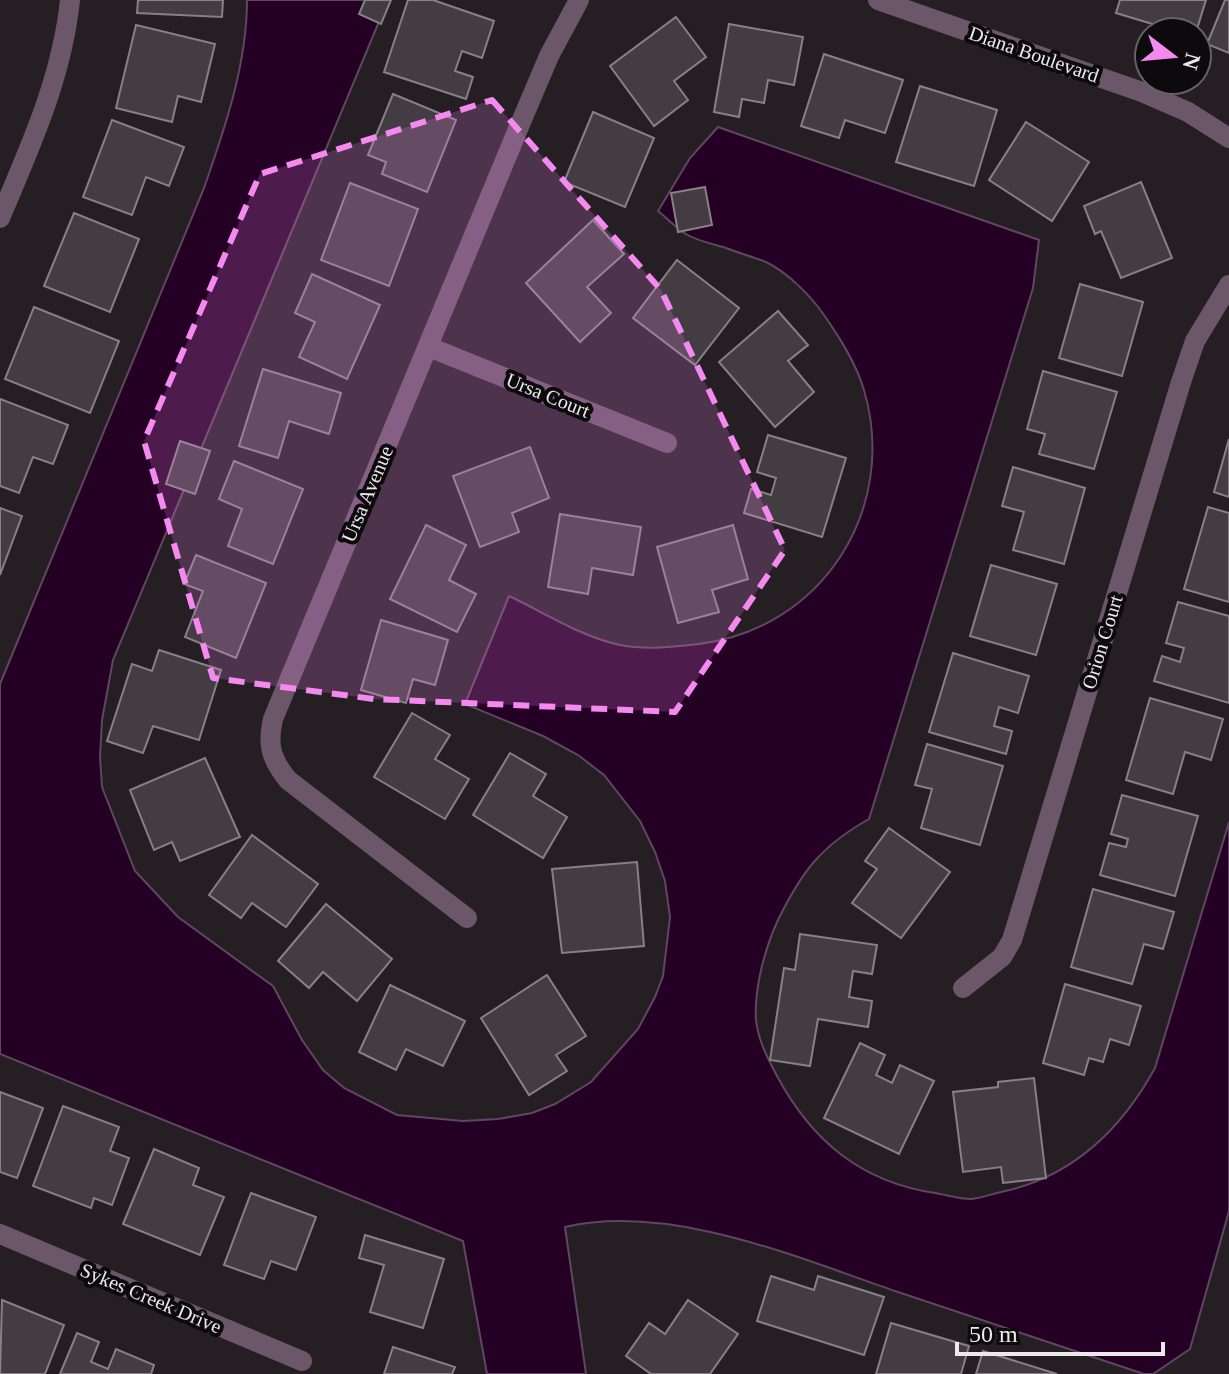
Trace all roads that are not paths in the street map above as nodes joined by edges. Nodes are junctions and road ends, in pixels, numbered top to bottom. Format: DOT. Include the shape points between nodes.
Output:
graph roads {
  1 [pos="70,0"];
  2 [pos="579,0"];
  3 [pos="878,0"];
  4 [pos="1229,138"];
  5 [pos="7,183"];
  6 [pos="0,218"];
  7 [pos="1229,285"];
  8 [pos="429,347"];
  9 [pos="667,443"];
  10 [pos="467,918"];
  11 [pos="963,988"];
  12 [pos="0,1234"];
  13 [pos="302,1361"];
  1 -- 5 [label="street" via="42,120"];
  2 -- 8 [label="street, Ursa Avenue" via="549,56"];
  3 -- 4 [label="street, Diana Boulevard" via="1142,92"];
  5 -- 6 [label="street"];
  7 -- 11 [label="street, Orion Court" via="1195,341 1181,382 1012,940 1002,957"];
  8 -- 9 [label="street, Ursa Court"];
  8 -- 10 [label="street, Ursa Avenue" via="269,737 276,765 288,780"];
  12 -- 13 [label="street, Sykes Creek Drive"];
}
